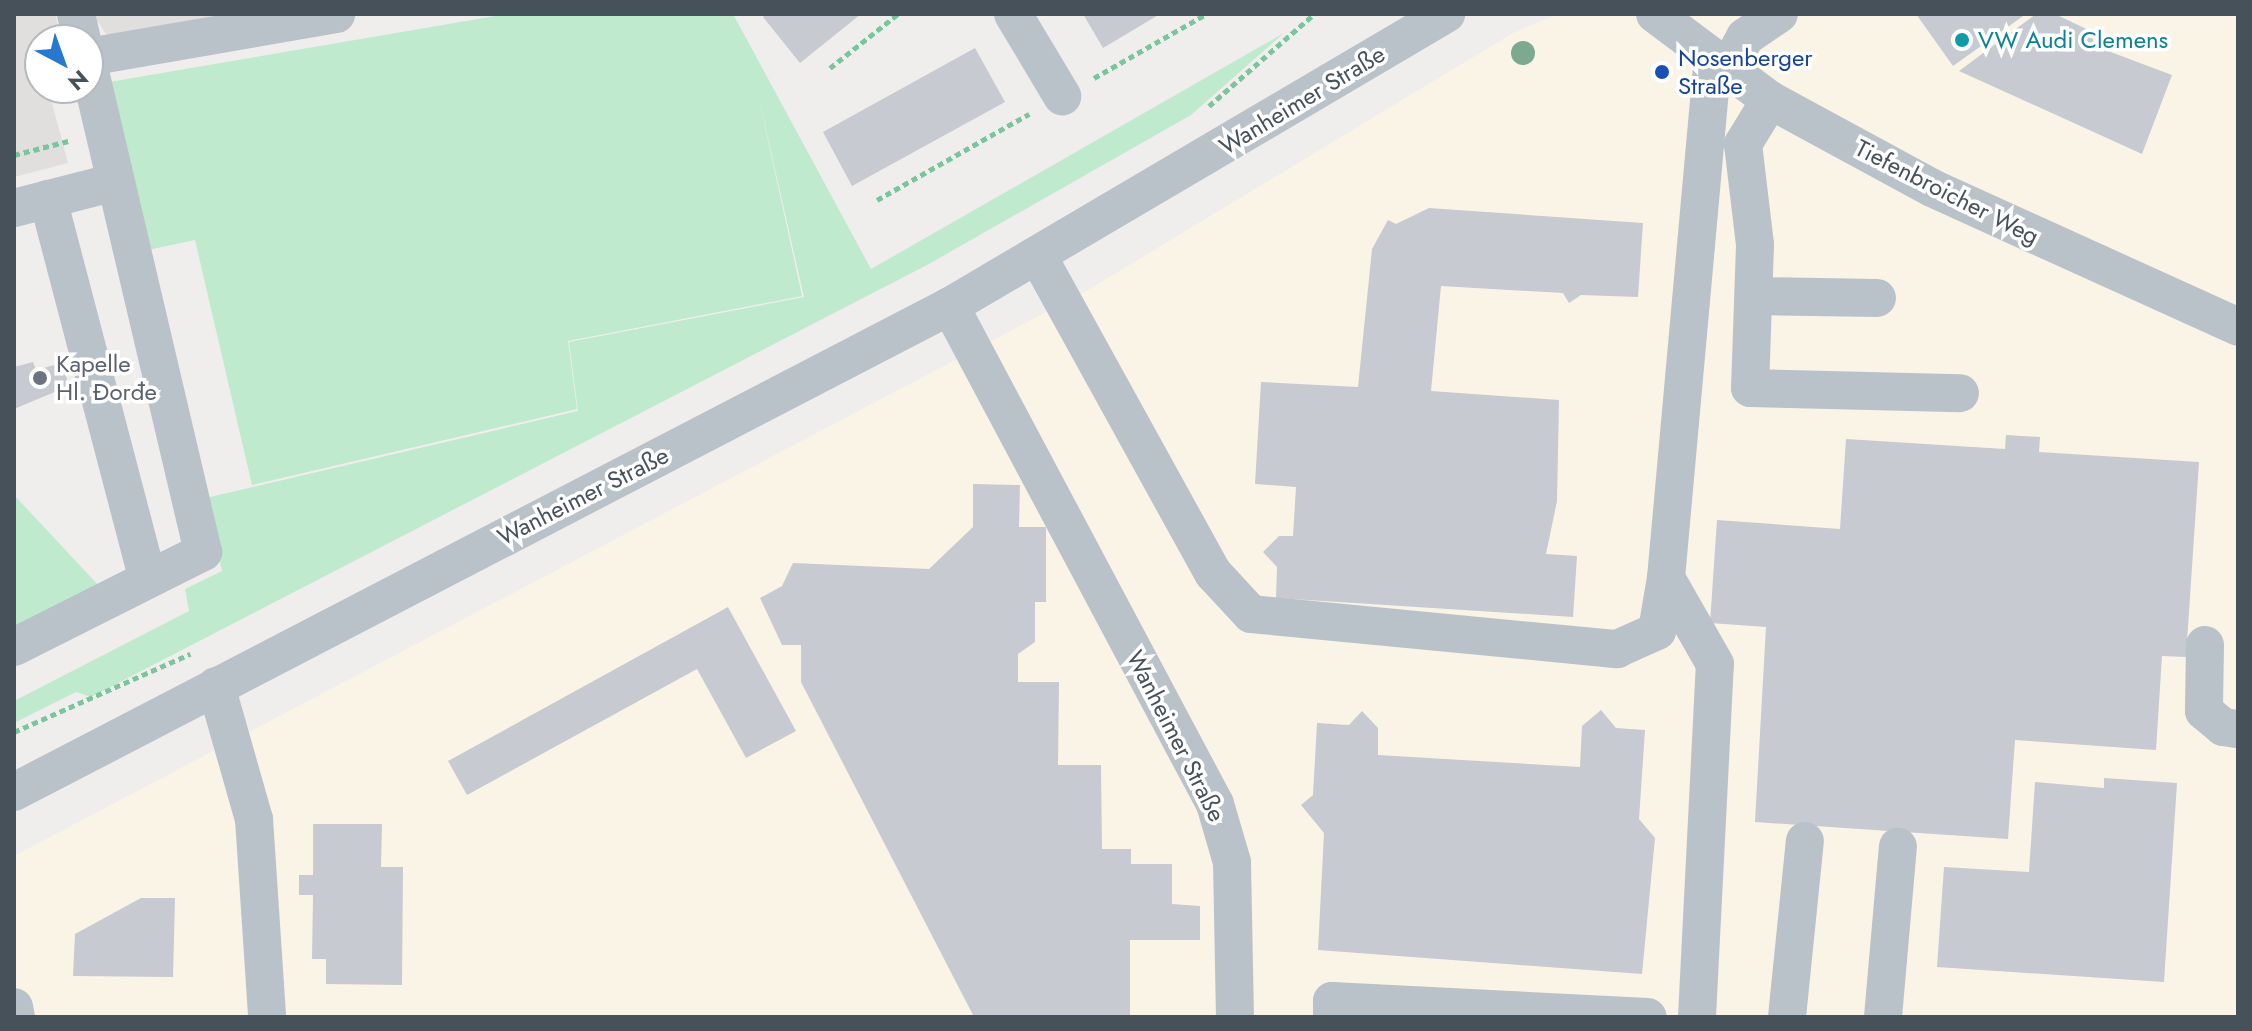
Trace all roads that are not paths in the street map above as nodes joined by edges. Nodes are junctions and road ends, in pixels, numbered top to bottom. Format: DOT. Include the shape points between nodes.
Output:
graph roads {
  1 [pos="336,14"];
  2 [pos="1013,14"];
  3 [pos="1446,14"];
  4 [pos="1779,14"];
  5 [pos="1665,18"];
  6 [pos="249,22"];
  7 [pos="104,55"];
  8 [pos="1720,63"];
  9 [pos="1062,96"];
  10 [pos="1770,100"];
  11 [pos="98,104"];
  12 [pos="118,193"];
  13 [pos="31,204"];
  14 [pos="1039,258"];
  15 [pos="1754,296"];
  16 [pos="1877,298"];
  17 [pos="950,306"];
  18 [pos="2238,327"];
  19 [pos="1960,393"];
  20 [pos="1666,578"];
  21 [pos="148,579"];
  22 [pos="2205,645"];
  23 [pos="14,647"];
  24 [pos="216,686"];
  25 [pos="2238,729"];
  26 [pos="14,792"];
  27 [pos="1805,841"];
  28 [pos="1898,847"];
  29 [pos="14,1007"];
  30 [pos="16,1017"];
  31 [pos="267,1017"];
  32 [pos="1235,1017"];
  33 [pos="1332,1017"];
  34 [pos="1648,1017"];
  35 [pos="1697,1017"];
  36 [pos="1787,1017"];
  37 [pos="1883,1017"];
  1 -- 6 [label="street"];
  2 -- 9 [label="street"];
  3 -- 14 [label="street, Wanheimer Straße"];
  4 -- 8 [label="street" via="1745,37"];
  5 -- 8 [label="street, Tiefenbroicher Weg"];
  6 -- 7 [label="street" via="158,36"];
  8 -- 10 [label="street, Tiefenbroicher Weg"];
  8 -- 20 [label="street"];
  10 -- 15 [label="street" via="1743,144"];
  10 -- 18 [label="street, Tiefenbroicher Weg" via="1932,188"];
  11 -- 12 [label="street"];
  12 -- 13 [label="street"];
  12 -- 21 [label="street" via="203,552"];
  13 -- 21 [label="street"];
  14 -- 17 [label="street, Wanheimer Straße"];
  14 -- 20 [label="street" via="1213,573 1251,614 1617,649 1657,631"];
  15 -- 16 [label="street"];
  15 -- 19 [label="street" via="1750,388"];
  17 -- 24 [label="street, Wanheimer Straße"];
  17 -- 32 [label="street, Wanheimer Straße" via="1215,804 1232,862"];
  20 -- 35 [label="street" via="1715,664"];
  21 -- 23 [label="street"];
  22 -- 25 [label="street" via="2204,711 2223,727"];
  24 -- 26 [label="street, Wanheimer Straße"];
  24 -- 31 [label="street" via="254,819"];
  27 -- 36 [label="street"];
  28 -- 37 [label="street"];
  29 -- 30 [label="street"];
  33 -- 34 [label="street" via="1332,1001"];
}
